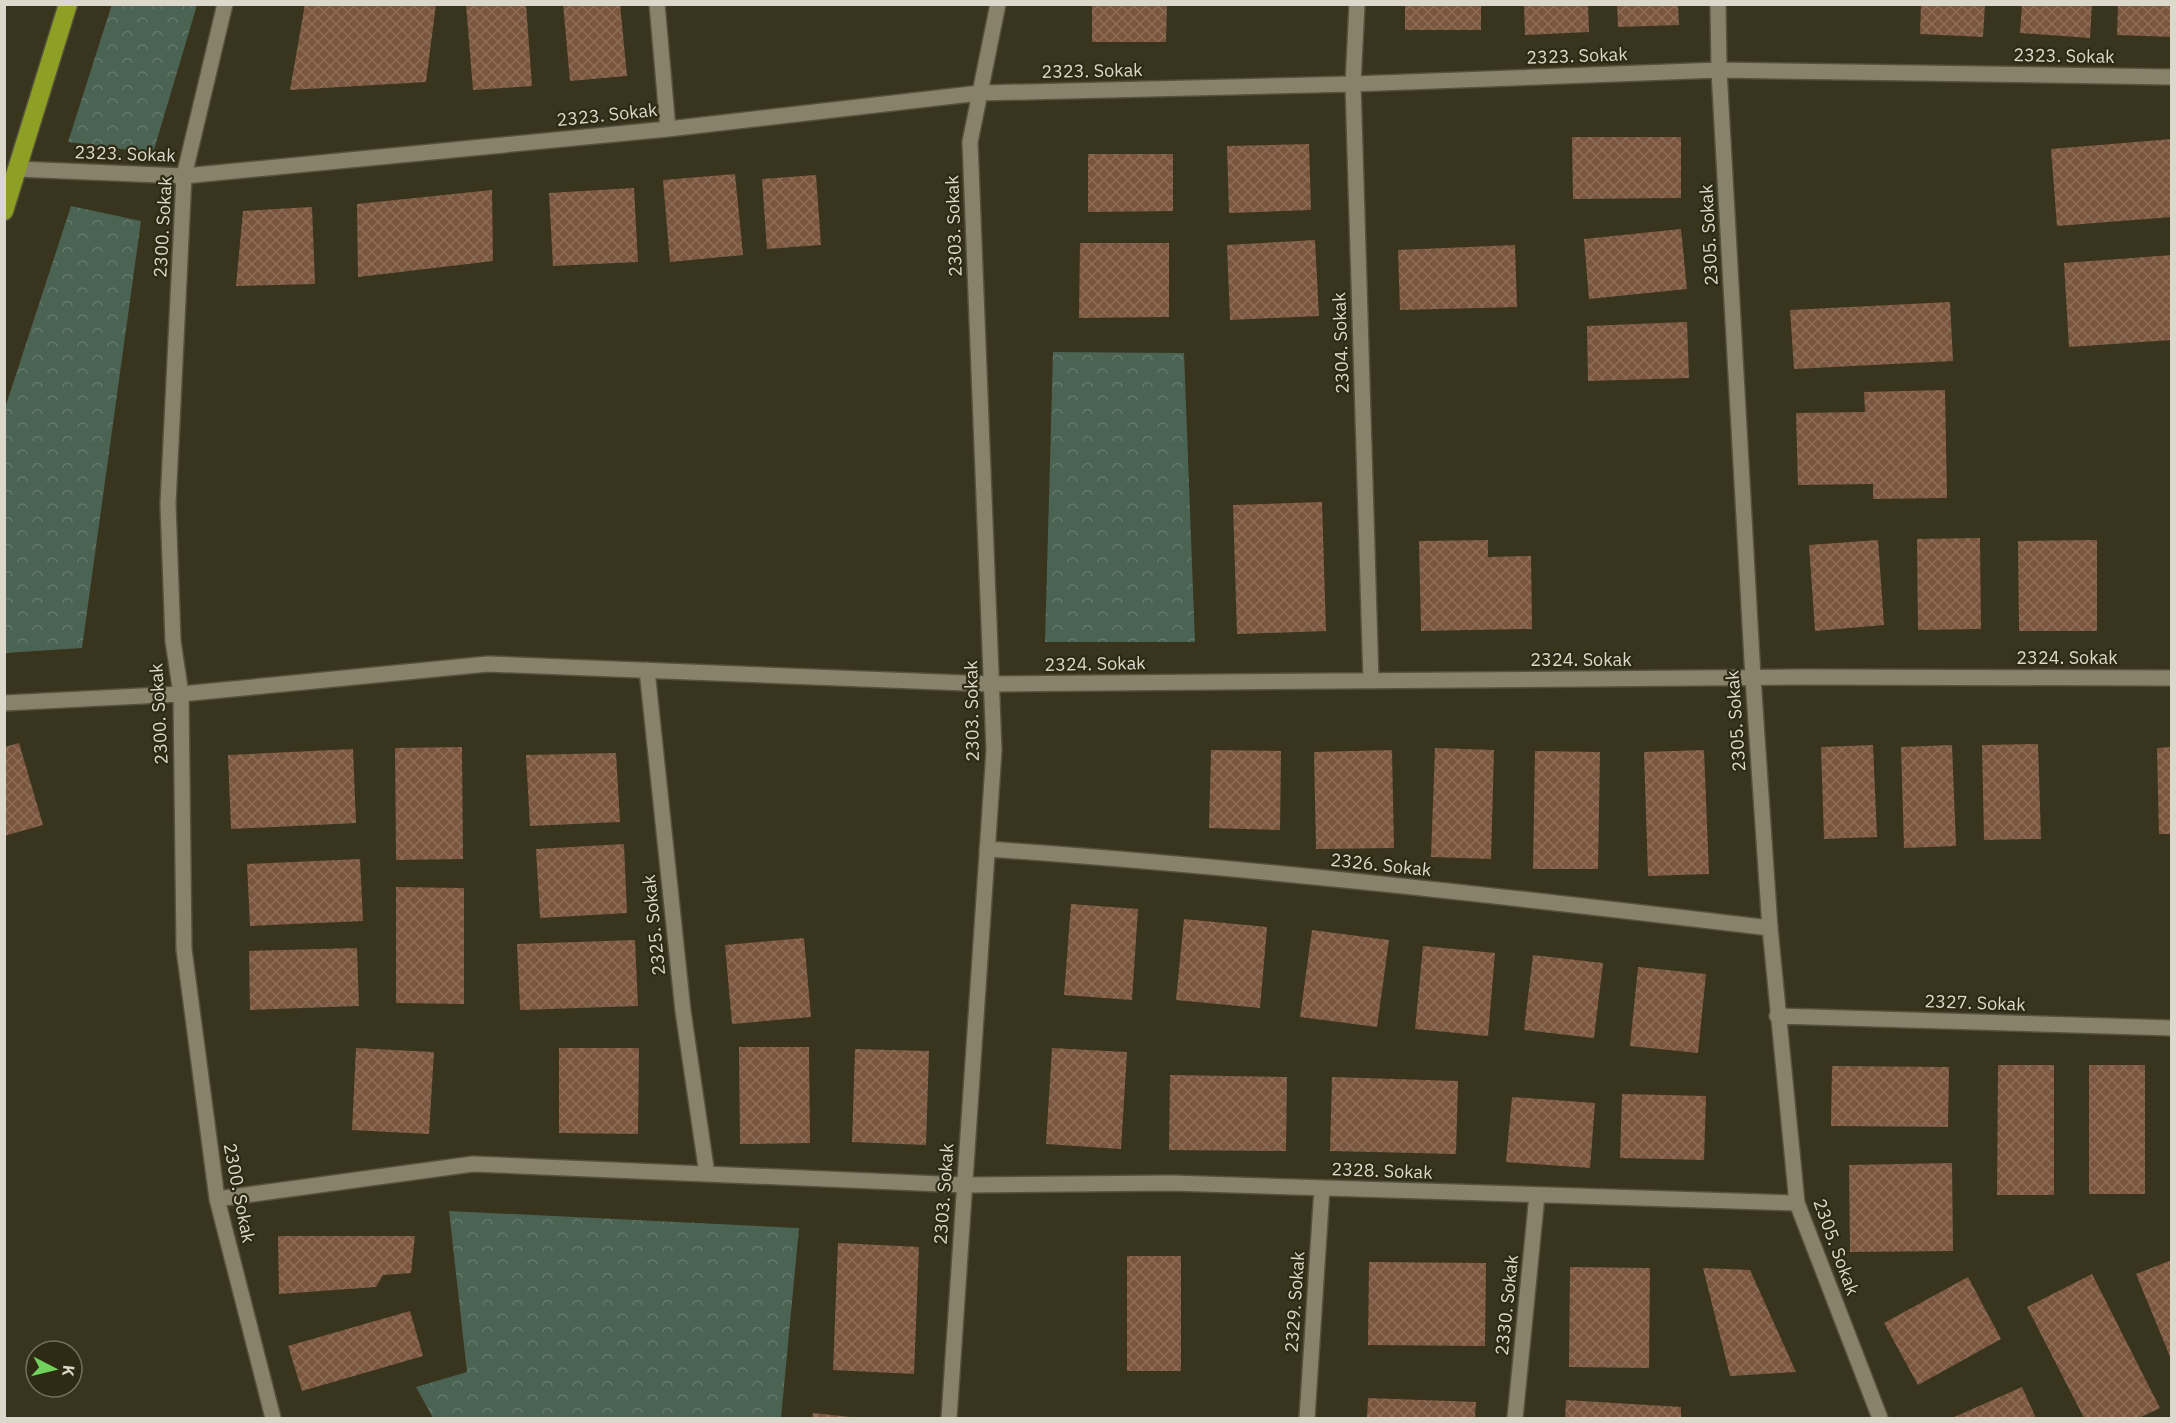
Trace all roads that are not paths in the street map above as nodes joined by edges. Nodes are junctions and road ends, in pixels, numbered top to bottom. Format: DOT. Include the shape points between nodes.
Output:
graph roads {
  1 [pos="68,4"];
  2 [pos="225,4"];
  3 [pos="657,4"];
  4 [pos="998,4"];
  5 [pos="1357,4"];
  6 [pos="1718,4"];
  7 [pos="1719,70"];
  8 [pos="2172,77"];
  9 [pos="1353,84"];
  10 [pos="980,93"];
  11 [pos="668,129"];
  12 [pos="17,169"];
  13 [pos="184,176"];
  14 [pos="4,211"];
  15 [pos="647,670"];
  16 [pos="1753,678"];
  17 [pos="2172,678"];
  18 [pos="1371,681"];
  19 [pos="991,684"];
  20 [pos="181,694"];
  21 [pos="4,703"];
  22 [pos="987,849"];
  23 [pos="1770,928"];
  24 [pos="1777,1016"];
  25 [pos="2172,1028"];
  26 [pos="707,1174"];
  27 [pos="965,1185"];
  28 [pos="1322,1188"];
  29 [pos="1537,1195"];
  30 [pos="217,1199"];
  31 [pos="1797,1203"];
  32 [pos="273,1419"];
  33 [pos="949,1419"];
  34 [pos="1307,1419"];
  35 [pos="1515,1419"];
  36 [pos="1880,1419"];
  1 -- 12 [label="highway"];
  2 -- 13 [label="street, 2300. Sokak"];
  3 -- 11 [label="street"];
  4 -- 10 [label="street, 2303. Sokak"];
  5 -- 9 [label="street, 2304. Sokak"];
  6 -- 7 [label="street, 2305. Sokak"];
  7 -- 8 [label="street, 2323. Sokak"];
  7 -- 9 [label="street, 2323. Sokak"];
  7 -- 16 [label="street, 2305. Sokak"];
  9 -- 10 [label="street, 2323. Sokak"];
  9 -- 18 [label="street, 2304. Sokak"];
  10 -- 11 [label="street, 2323. Sokak"];
  10 -- 19 [label="street, 2303. Sokak" via="970,142"];
  11 -- 13 [label="street, 2323. Sokak"];
  12 -- 13 [label="street, 2323. Sokak"];
  12 -- 14 [label="highway"];
  13 -- 20 [label="street, 2300. Sokak" via="168,504 173,641"];
  15 -- 19 [label="street, 2324. Sokak"];
  15 -- 20 [label="street, 2324. Sokak" via="488,664"];
  15 -- 26 [label="street, 2325. Sokak" via="683,1011"];
  16 -- 17 [label="street, 2324. Sokak"];
  16 -- 18 [label="street, 2324. Sokak"];
  16 -- 23 [label="street, 2305. Sokak"];
  18 -- 19 [label="street, 2324. Sokak"];
  19 -- 22 [label="street, 2303. Sokak" via="994,750"];
  20 -- 21 [label="street, 2324. Sokak"];
  20 -- 30 [label="street, 2300. Sokak" via="184,949"];
  22 -- 23 [label="street, 2326. Sokak" via="1491,895"];
  22 -- 27 [label="street, 2303. Sokak"];
  23 -- 24 [label="street, 2305. Sokak"];
  24 -- 25 [label="street, 2327. Sokak"];
  24 -- 31 [label="street, 2305. Sokak"];
  26 -- 27 [label="street, 2328. Sokak"];
  26 -- 30 [label="street, 2328. Sokak" via="473,1164"];
  27 -- 28 [label="street, 2328. Sokak" via="1171,1183"];
  27 -- 33 [label="street, 2303. Sokak"];
  28 -- 29 [label="street, 2328. Sokak"];
  28 -- 34 [label="street, 2329. Sokak"];
  29 -- 31 [label="street, 2328. Sokak"];
  29 -- 35 [label="street, 2330. Sokak"];
  30 -- 32 [label="street, 2300. Sokak"];
  31 -- 36 [label="street, 2305. Sokak"];
}
